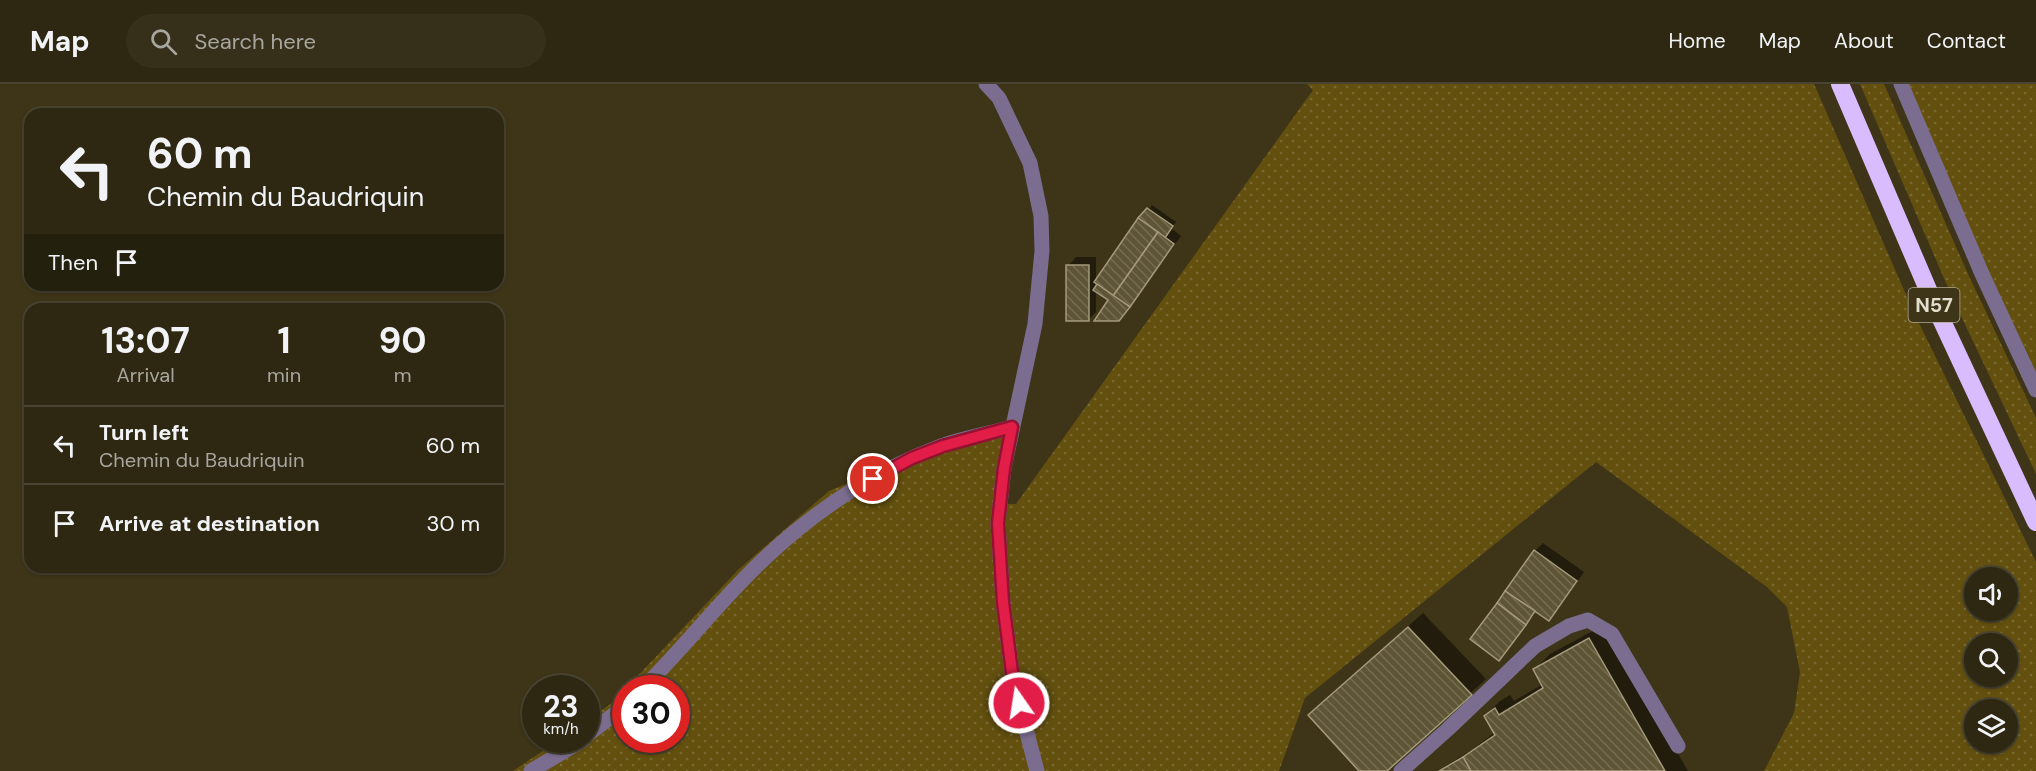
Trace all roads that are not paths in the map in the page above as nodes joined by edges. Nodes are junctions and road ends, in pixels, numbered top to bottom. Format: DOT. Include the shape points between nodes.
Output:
graph roads {
  1 [pos="986,84"];
  2 [pos="1840,84"];
  3 [pos="1901,84"];
  4 [pos="2036,390"];
  5 [pos="1012,427"];
  6 [pos="2036,522"];
  7 [pos="655,675"];
  8 [pos="612,716"];
  9 [pos="600,725"];
  10 [pos="1678,746"];
  11 [pos="561,753"];
  12 [pos="531,771"];
  13 [pos="1037,771"];
  14 [pos="1401,771"];
  1 -- 5 [label="street" via="999,98 1030,163 1041,216 1035,324"];
  2 -- 6 [label="highway, N57" via="1935,306"];
  3 -- 4 [label="street"];
  5 -- 7 [label="street" via="912,458 829,506 762,560"];
  5 -- 13 [label="street" via="998,523 1003,602 1013,680"];
  8 -- 9 [label="street"];
  10 -- 14 [label="street" via="1612,634 1588,620 1535,646"];
  11 -- 12 [label="street"];
}
